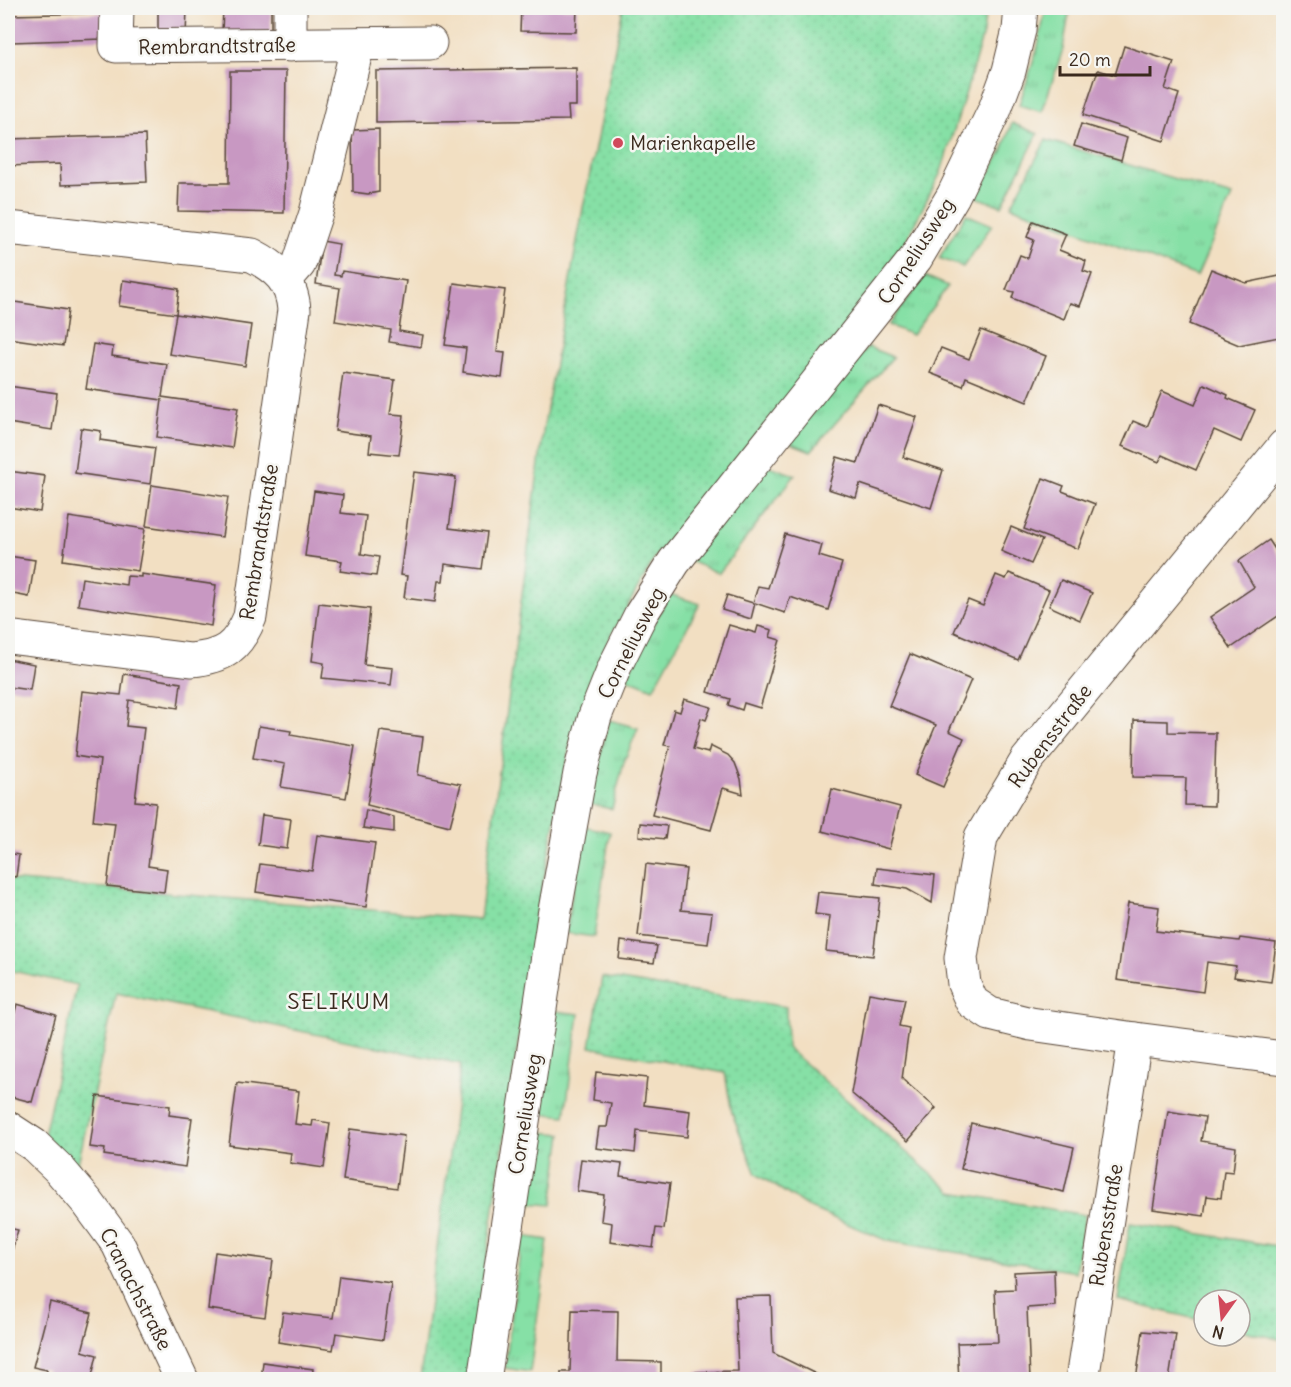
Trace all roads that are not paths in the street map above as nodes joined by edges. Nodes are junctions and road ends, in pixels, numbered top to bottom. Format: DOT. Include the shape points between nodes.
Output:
graph roads {
  1 [pos="117,8"];
  2 [pos="290,8"];
  3 [pos="1021,8"];
  4 [pos="430,43"];
  5 [pos="358,44"];
  6 [pos="290,45"];
  7 [pos="8,228"];
  8 [pos="286,279"];
  9 [pos="1284,446"];
  10 [pos="8,637"];
  11 [pos="1135,1039"];
  12 [pos="1284,1058"];
  13 [pos="8,1128"];
  14 [pos="182,1380"];
  15 [pos="484,1380"];
  16 [pos="1082,1380"];
  1 -- 6 [label="street, Rembrandtstraße" via="116,46"];
  2 -- 6 [label="street"];
  3 -- 15 [label="street, Corneliusweg" via="1009,71 995,109 953,196 916,258 674,562 641,614 615,666 580,772 554,916"];
  4 -- 5 [label="street, Rembrandtstraße"];
  5 -- 6 [label="street, Rembrandtstraße"];
  5 -- 8 [label="street" via="316,213 299,264"];
  7 -- 8 [label="street" via="252,255"];
  8 -- 10 [label="street, Rembrandtstraße" via="293,294 291,334 250,617 243,635 231,648 213,658 191,660"];
  9 -- 11 [label="street, Rubensstraße" via="1027,760 981,837 961,958 964,984 972,1002 990,1014 1031,1024"];
  11 -- 12 [label="street"];
  11 -- 16 [label="street, Rubensstraße"];
  13 -- 14 [label="street, Cranachstraße" via="34,1145 59,1169 112,1236"];
}
